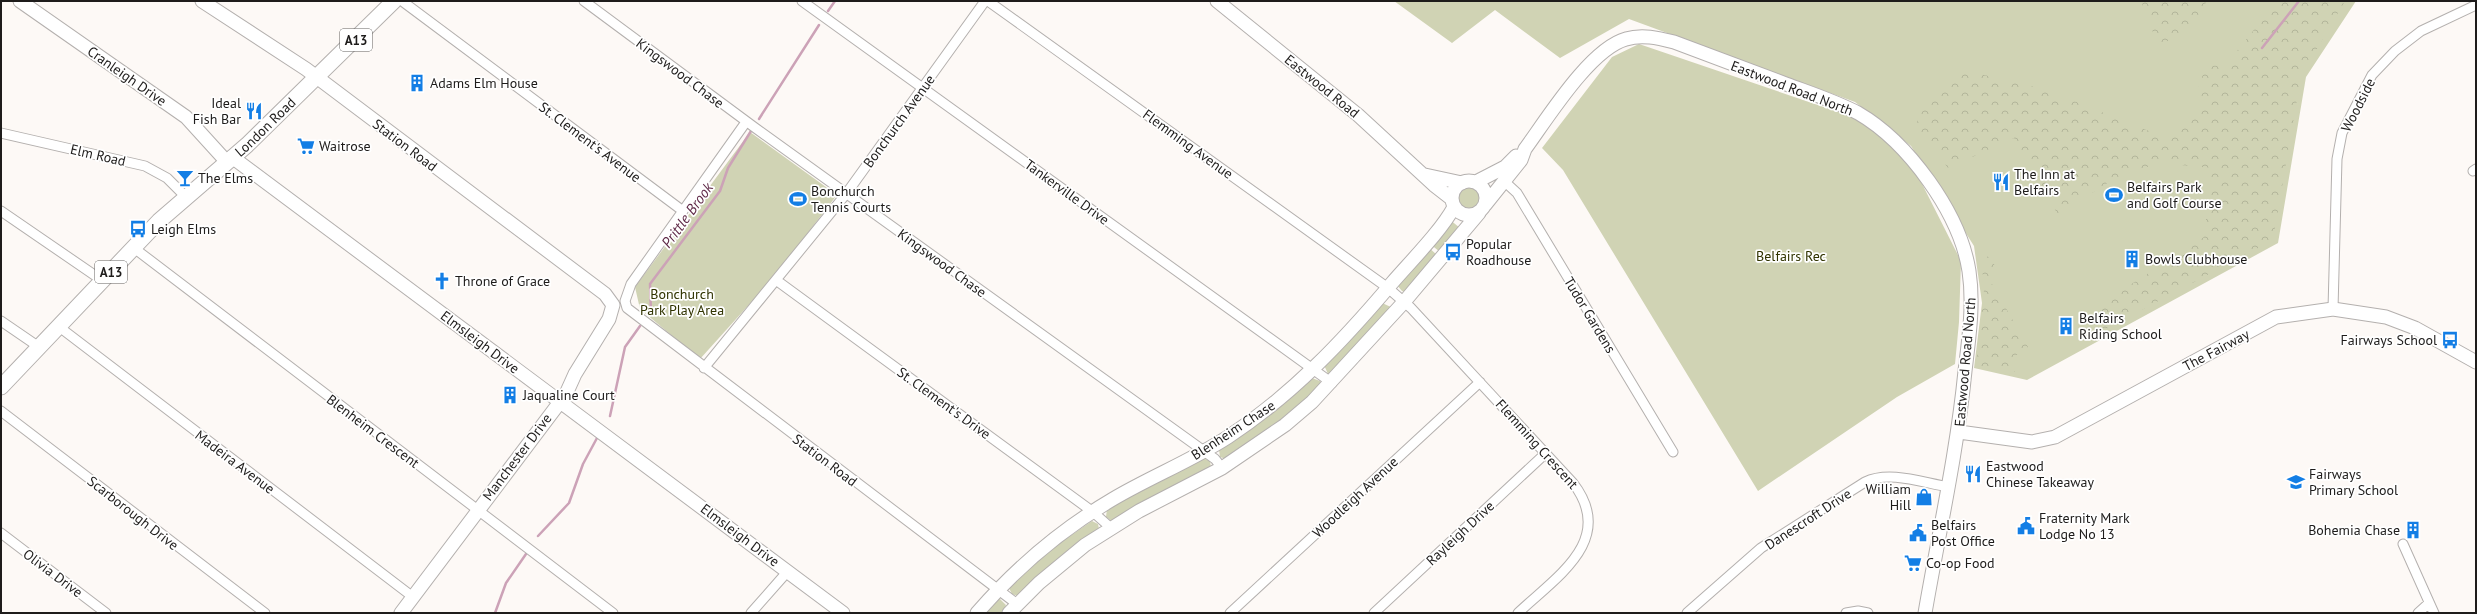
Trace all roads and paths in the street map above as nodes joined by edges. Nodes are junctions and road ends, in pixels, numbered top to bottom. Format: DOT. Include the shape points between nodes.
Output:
graph roads {
  1 [pos="20,1"];
  2 [pos="202,1"];
  3 [pos="394,1"];
  4 [pos="402,1"];
  5 [pos="584,1"];
  6 [pos="802,1"];
  7 [pos="986,1"];
  8 [pos="1217,1"];
  9 [pos="2476,6"];
  10 [pos="317,78"];
  11 [pos="923,88"];
  12 [pos="746,122"];
  13 [pos="1,133"];
  14 [pos="1525,149"];
  15 [pos="229,159"];
  16 [pos="1425,175"];
  17 [pos="1504,181"];
  18 [pos="1462,182"];
  19 [pos="1476,182"];
  20 [pos="846,194"];
  21 [pos="185,196"];
  22 [pos="1453,203"];
  23 [pos="1482,209"];
  24 [pos="1,211"];
  25 [pos="683,212"];
  26 [pos="134,248"];
  27 [pos="776,280"];
  28 [pos="103,281"];
  29 [pos="1388,288"];
  30 [pos="605,294"];
  31 [pos="1404,302"];
  32 [pos="2333,309"];
  33 [pos="1,321"];
  34 [pos="58,326"];
  35 [pos="39,347"];
  36 [pos="2476,362"];
  37 [pos="704,368"];
  38 [pos="1313,370"];
  39 [pos="1480,382"];
  40 [pos="1332,383"];
  41 [pos="1,387"];
  42 [pos="559,400"];
  43 [pos="1,411"];
  44 [pos="1959,432"];
  45 [pos="1204,451"];
  46 [pos="1672,452"];
  47 [pos="1546,453"];
  48 [pos="1222,468"];
  49 [pos="1949,486"];
  50 [pos="477,510"];
  51 [pos="1092,512"];
  52 [pos="1111,528"];
  53 [pos="1,533"];
  54 [pos="2403,544"];
  55 [pos="788,571"];
  56 [pos="998,591"];
  57 [pos="413,597"];
  58 [pos="2429,603"];
  59 [pos="1013,608"];
  60 [pos="1927,609"];
  61 [pos="106,613"];
  62 [pos="264,613"];
  63 [pos="400,613"];
  64 [pos="613,613"];
  65 [pos="751,613"];
  66 [pos="843,613"];
  67 [pos="977,613"];
  68 [pos="1230,613"];
  69 [pos="1374,613"];
  70 [pos="1518,613"];
  71 [pos="1687,613"];
  72 [pos="1846,613"];
  73 [pos="1868,613"];
  74 [pos="2418,613"];
  75 [pos="2434,613"];
  1 -- 15 [label="street, Cranleigh Drive" via="186,117"];
  2 -- 10 [label="street, Station Road"];
  3 -- 10 [label="main road, London Road / A13"];
  4 -- 25 [label="street, St. Clement's Avenue"];
  5 -- 12 [label="street, Kingswood Chase"];
  6 -- 11 [label="street, Tankerville Drive"];
  7 -- 11 [label="street, Bonchurch Avenue"];
  7 -- 29 [label="street, Flemming Avenue"];
  8 -- 16 [label="street, Eastwood Road" via="1358,115"];
  9 -- 32 [label="street, Woodside" via="2421,31 2395,51 2372,75 2342,133 2337,159"];
  10 -- 15 [label="main road, London Road / A13"];
  10 -- 30 [label="street, Station Road"];
  11 -- 20 [label="street, Bonchurch Avenue"];
  11 -- 38 [label="street, Tankerville Drive"];
  12 -- 20 [label="street, Kingswood Chase"];
  12 -- 25 [label="street"];
  13 -- 21 [label="street, Elm Road" via="144,166 167,178"];
  14 -- 17 [label="street" via="1521,160"];
  14 -- 19 [label="street" via="1505,167"];
  14 -- 44 [label="street, Eastwood Road North" via="1564,95 1599,55 1624,39 1649,36 1837,102 1880,128 1898,144 1927,178 1943,204 1969,269 1972,304"];
  15 -- 21 [label="main road, London Road / A13"];
  15 -- 42 [label="street, Elmsleigh Drive"];
  16 -- 18 [label="street"];
  16 -- 22 [label="street, Eastwood Road"];
  17 -- 23 [label="street"];
  17 -- 46 [label="street, Tudor Gardens" via="1517,193"];
  18 -- 19 [label="street"];
  18 -- 22 [label="street" via="1453,193"];
  19 -- 23 [label="street" via="1486,193"];
  20 -- 27 [label="street, Bonchurch Avenue"];
  20 -- 45 [label="street, Kingswood Chase"];
  21 -- 26 [label="main road, London Road / A13"];
  22 -- 23 [label="street" via="1464,215"];
  22 -- 29 [label="street, Blenheim Chase"];
  23 -- 31 [label="street, Blenheim Chase"];
  24 -- 28 [label="street"];
  25 -- 37 [label="street, Station Road" via="627,292 625,301 627,308 634,315"];
  26 -- 28 [label="main road, London Road / A13"];
  26 -- 50 [label="street, Blenheim Crescent"];
  27 -- 37 [label="street, Bonchurch Avenue"];
  27 -- 51 [label="street, St. Clement's Drive"];
  28 -- 34 [label="main road, London Road / A13"];
  29 -- 31 [label="street, Flemming Crescent"];
  29 -- 38 [label="street, Blenheim Chase"];
  30 -- 42 [label="street, Manchester Drive" via="610,300 612,312 575,374 572,384"];
  31 -- 39 [label="street, Flemming Crescent"];
  31 -- 40 [label="street, Blenheim Chase"];
  32 -- 36 [label="street, The Fairway" via="2386,317 2415,328"];
  32 -- 44 [label="street, The Fairway" via="2276,317 2055,437 2032,442"];
  33 -- 35 [label="street"];
  34 -- 35 [label="main road, London Road / A13"];
  34 -- 57 [label="street, Madeira Avenue"];
  35 -- 41 [label="main road, London Road / A13"];
  37 -- 56 [label="street, Station Road"];
  38 -- 40 [label="street, Tankerville Drive"];
  38 -- 45 [label="street, Blenheim Chase" via="1265,410"];
  39 -- 47 [label="street, Flemming Crescent"];
  39 -- 68 [label="street, Woodleigh Avenue"];
  40 -- 48 [label="street, Blenheim Chase" via="1285,425"];
  42 -- 50 [label="street, Manchester Drive"];
  42 -- 55 [label="street, Elmsleigh Drive"];
  43 -- 62 [label="street, Scarborough Drive"];
  44 -- 49 [label="street, Eastwood Road North"];
  45 -- 48 [label="street, Kingswood Chase" via="1215,458"];
  45 -- 51 [label="street, Blenheim Chase"];
  47 -- 69 [label="street, Rayleigh Drive"];
  47 -- 70 [label="street, Flemming Crescent" via="1583,496 1588,511 1589,527 1578,556"];
  48 -- 52 [label="street, Blenheim Chase"];
  49 -- 60 [label="street, Eastwood Road North"];
  49 -- 71 [label="street, Danescroft Drive" via="1875,477 1761,548"];
  50 -- 57 [label="street, Manchester Drive"];
  50 -- 64 [label="street, Blenheim Crescent"];
  51 -- 52 [label="street, St. Clement's Drive"];
  51 -- 56 [label="street, Blenheim Chase" via="1042,549"];
  52 -- 59 [label="street, Blenheim Chase" via="1060,565"];
  53 -- 61 [label="street, Olivia Drive"];
  54 -- 58 [label="street"];
  55 -- 65 [label="street"];
  55 -- 66 [label="street, Elmsleigh Drive"];
  56 -- 59 [label="street, Station Road"];
  56 -- 67 [label="street, Blenheim Chase"];
  57 -- 63 [label="street, Manchester Drive"];
  58 -- 74 [label="street"];
  58 -- 75 [label="street"];
  72 -- 73 [label="street"];
}
